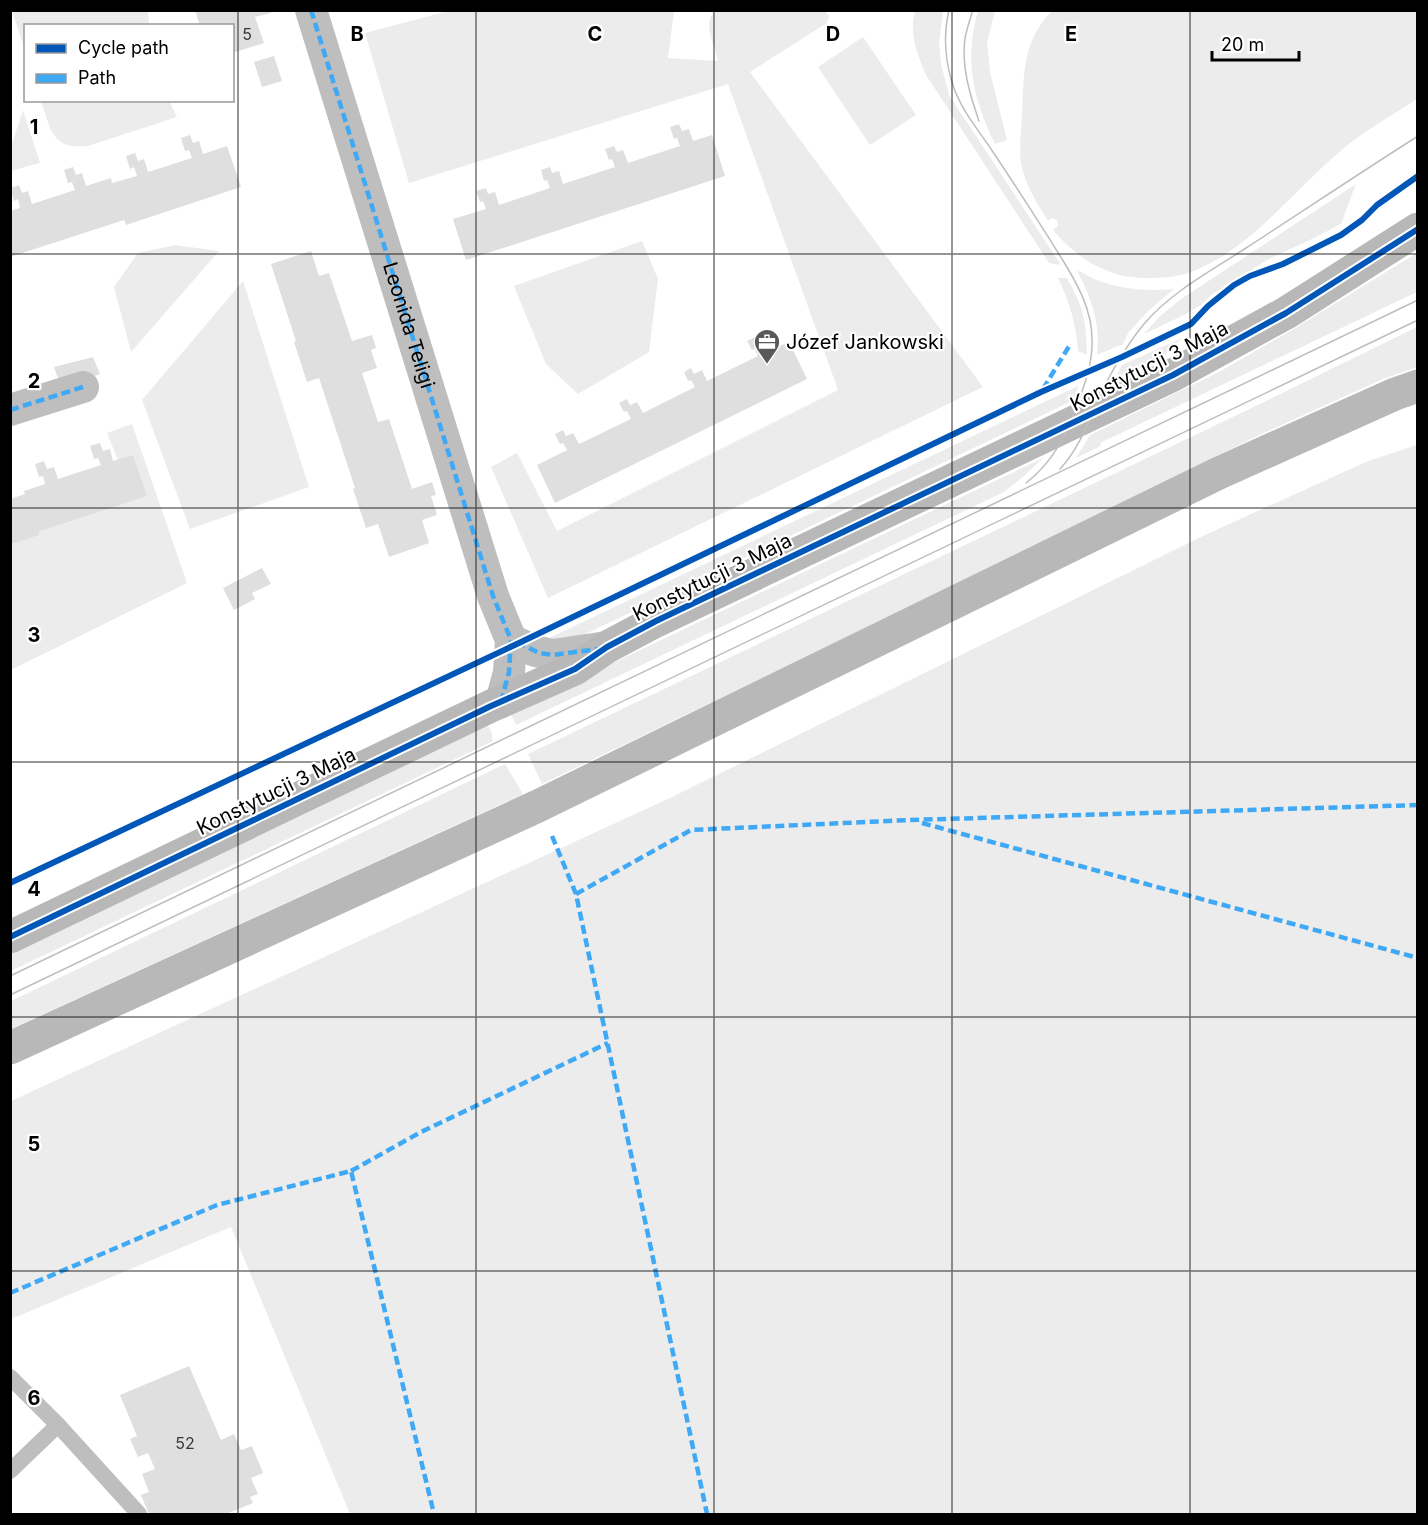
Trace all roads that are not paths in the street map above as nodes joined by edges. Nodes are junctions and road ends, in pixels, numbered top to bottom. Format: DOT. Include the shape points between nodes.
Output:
graph roads {
  1 [pos="311,10"];
  2 [pos="1418,229"];
  3 [pos="1418,386"];
  4 [pos="83,387"];
  5 [pos="10,410"];
  6 [pos="511,639"];
  7 [pos="607,647"];
  8 [pos="501,702"];
  9 [pos="10,937"];
  10 [pos="10,1048"];
  11 [pos="10,1377"];
  12 [pos="58,1425"];
  13 [pos="10,1471"];
  14 [pos="139,1515"];
  1 -- 6 [label="street, Leonida Teligi" via="494,596"];
  2 -- 7 [label="street, Konstytucji 3 Maja" via="1286,313 1173,375"];
  3 -- 10 [label="street" via="1219,473 538,806"];
  4 -- 5 [label="street"];
  6 -- 7 [label="street" via="539,653 553,655"];
  6 -- 8 [label="street, Leonida Teligi" via="509,672"];
  7 -- 8 [label="street, Konstytucji 3 Maja" via="575,669"];
  8 -- 9 [label="street, Konstytucji 3 Maja"];
  11 -- 12 [label="lane"];
  12 -- 13 [label="lane"];
  12 -- 14 [label="lane"];
}
